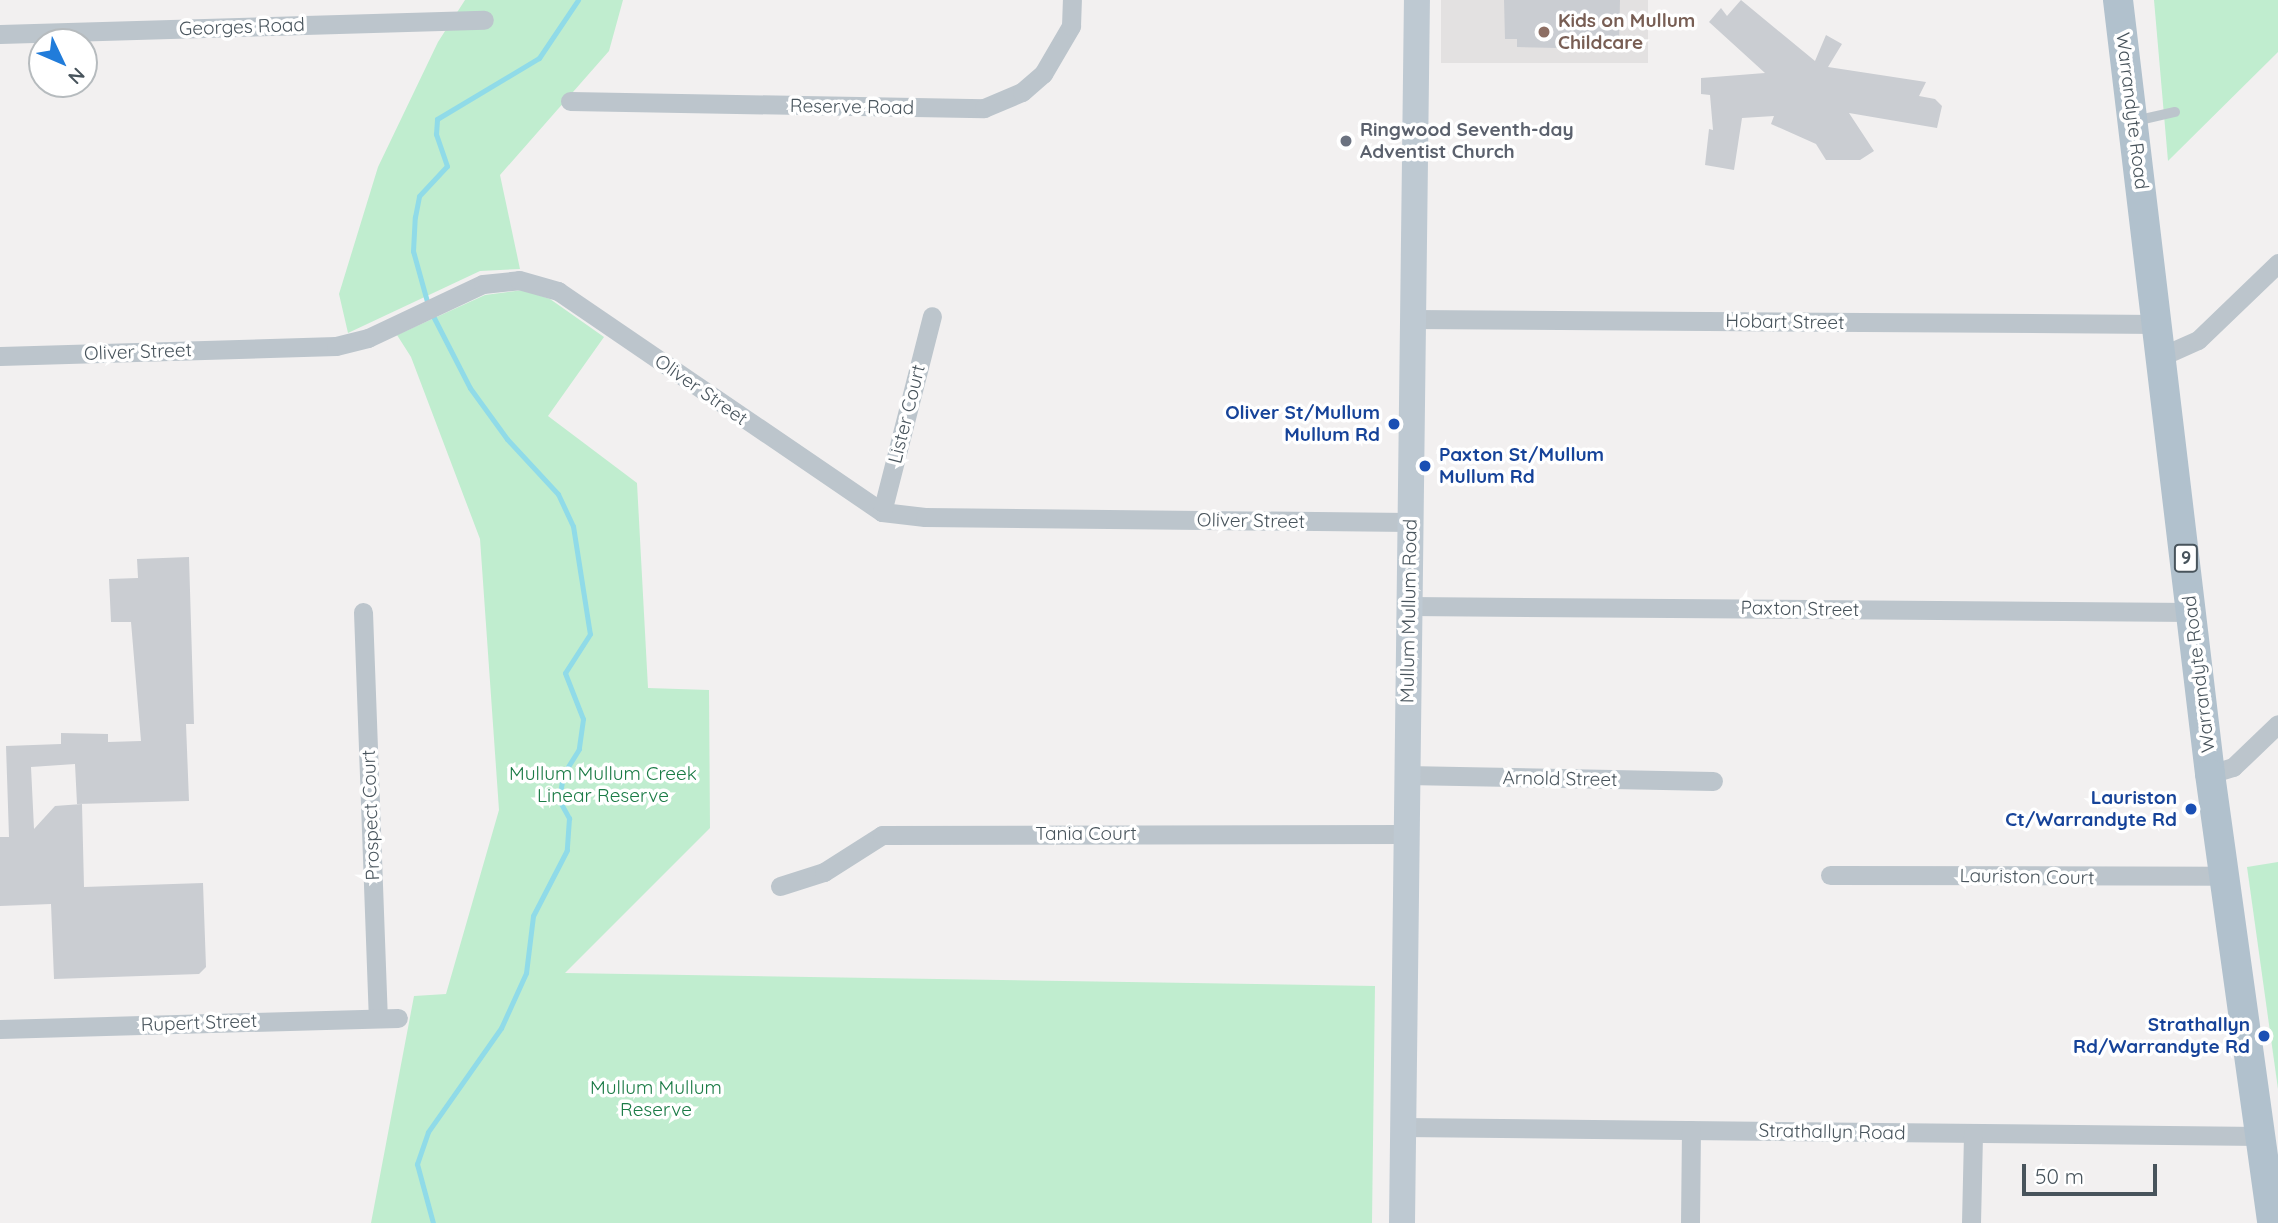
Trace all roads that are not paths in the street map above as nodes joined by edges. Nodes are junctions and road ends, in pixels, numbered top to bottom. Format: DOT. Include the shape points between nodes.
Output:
graph roads {
  1 [pos="1072,0"];
  2 [pos="1417,0"];
  3 [pos="2118,0"];
  4 [pos="484,20"];
  5 [pos="0,34"];
  6 [pos="570,101"];
  7 [pos="2175,112"];
  8 [pos="2134,121"];
  9 [pos="2278,262"];
  10 [pos="932,316"];
  11 [pos="1412,319"];
  12 [pos="2158,324"];
  13 [pos="0,356"];
  14 [pos="2162,356"];
  15 [pos="882,512"];
  16 [pos="1410,522"];
  17 [pos="1409,606"];
  18 [pos="363,612"];
  19 [pos="2192,612"];
  20 [pos="2278,724"];
  21 [pos="2210,774"];
  22 [pos="1406,775"];
  23 [pos="1713,781"];
  24 [pos="1405,834"];
  25 [pos="1830,875"];
  26 [pos="2224,876"];
  27 [pos="780,886"];
  28 [pos="378,1017"];
  29 [pos="398,1017"];
  30 [pos="0,1029"];
  31 [pos="1403,1127"];
  32 [pos="1691,1130"];
  33 [pos="1973,1133"];
  34 [pos="2260,1136"];
  35 [pos="1402,1223"];
  36 [pos="1690,1223"];
  37 [pos="1970,1223"];
  38 [pos="2272,1223"];
  1 -- 6 [label="street, Reserve Road" via="1070,26 1043,74 1022,92 984,108"];
  2 -- 11 [label="street, Mullum Mullum Road"];
  3 -- 8 [label="main road, Warrandyte Road / 9"];
  4 -- 5 [label="street, Georges Road"];
  7 -- 8 [label="lane"];
  8 -- 12 [label="main road, Warrandyte Road / 9"];
  9 -- 14 [label="street" via="2199,340"];
  10 -- 15 [label="street, Lister Court"];
  11 -- 12 [label="street, Hobart Street"];
  11 -- 16 [label="street, Mullum Mullum Road"];
  12 -- 14 [label="main road, Warrandyte Road / 9"];
  13 -- 15 [label="street, Oliver Street" via="336,346 368,338 494,281 530,281 558,291"];
  14 -- 19 [label="main road, Warrandyte Road / 9"];
  15 -- 16 [label="street, Oliver Street" via="925,517"];
  16 -- 17 [label="street, Mullum Mullum Road"];
  17 -- 19 [label="street, Paxton Street"];
  17 -- 22 [label="street, Mullum Mullum Road"];
  18 -- 28 [label="street, Prospect Court"];
  19 -- 21 [label="main road, Warrandyte Road / 9"];
  20 -- 21 [label="street" via="2233,767"];
  21 -- 26 [label="main road, Warrandyte Road / 9"];
  22 -- 23 [label="street, Arnold Street"];
  22 -- 24 [label="street, Mullum Mullum Road"];
  24 -- 27 [label="street, Tania Court" via="882,835 824,872"];
  24 -- 31 [label="street, Mullum Mullum Road"];
  25 -- 26 [label="street, Lauriston Court"];
  26 -- 34 [label="main road, Warrandyte Road / 9"];
  28 -- 29 [label="street, Rupert Street"];
  28 -- 30 [label="street, Rupert Street"];
  31 -- 32 [label="street, Strathallyn Road"];
  31 -- 35 [label="street, Mullum Mullum Road"];
  32 -- 33 [label="street, Strathallyn Road"];
  32 -- 36 [label="street"];
  33 -- 34 [label="street, Strathallyn Road"];
  33 -- 37 [label="street"];
  34 -- 38 [label="main road, Warrandyte Road / 9"];
}
